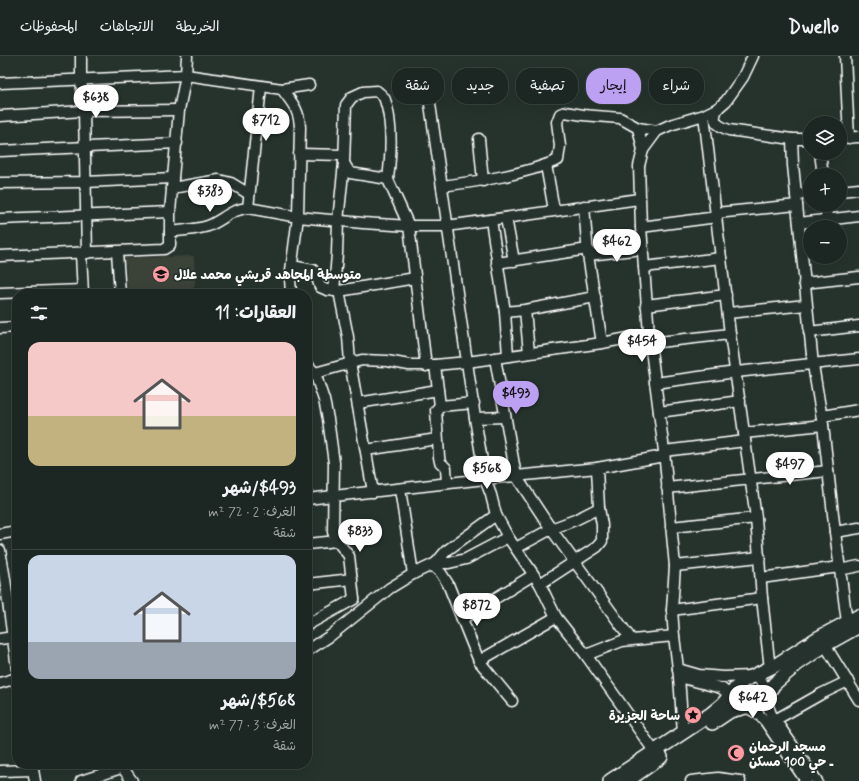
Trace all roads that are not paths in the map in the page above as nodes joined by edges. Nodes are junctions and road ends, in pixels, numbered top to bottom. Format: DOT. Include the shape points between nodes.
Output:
graph roads {
  1 [pos="81,56"];
  2 [pos="187,56"];
  3 [pos="753,56"];
  4 [pos="845,56"];
  5 [pos="186,75"];
  6 [pos="81,79"];
  7 [pos="0,83"];
  8 [pos="309,86"];
  9 [pos="261,87"];
  10 [pos="282,89"];
  11 [pos="430,104"];
  12 [pos="718,108"];
  13 [pos="179,110"];
  14 [pos="84,111"];
  15 [pos="704,115"];
  16 [pos="0,116"];
  17 [pos="638,128"];
  18 [pos="657,131"];
  19 [pos="849,138"];
  20 [pos="479,139"];
  21 [pos="792,139"];
  22 [pos="803,139"];
  23 [pos="177,143"];
  24 [pos="85,146"];
  25 [pos="643,150"];
  26 [pos="0,151"];
  27 [pos="299,154"];
  28 [pos="344,159"];
  29 [pos="546,165"];
  30 [pos="388,179"];
  31 [pos="483,181"];
  32 [pos="85,182"];
  33 [pos="0,183"];
  34 [pos="173,183"];
  35 [pos="442,186"];
  36 [pos="859,189"];
  37 [pos="847,190"];
  38 [pos="249,194"];
  39 [pos="803,194"];
  40 [pos="796,195"];
  41 [pos="639,199"];
  42 [pos="797,205"];
  43 [pos="584,206"];
  44 [pos="248,208"];
  45 [pos="554,210"];
  46 [pos="170,212"];
  47 [pos="826,212"];
  48 [pos="716,215"];
  49 [pos="86,216"];
  50 [pos="859,216"];
  51 [pos="298,217"];
  52 [pos="506,218"];
  53 [pos="0,219"];
  54 [pos="491,220"];
  55 [pos="827,220"];
  56 [pos="338,221"];
  57 [pos="799,223"];
  58 [pos="803,223"];
  59 [pos="409,226"];
  60 [pos="447,226"];
  61 [pos="641,227"];
  62 [pos="170,232"];
  63 [pos="642,249"];
  64 [pos="117,252"];
  65 [pos="588,252"];
  66 [pos="84,253"];
  67 [pos="0,256"];
  68 [pos="721,258"];
  69 [pos="514,261"];
  70 [pos="497,263"];
  71 [pos="292,266"];
  72 [pos="644,267"];
  73 [pos="859,277"];
  74 [pos="415,278"];
  75 [pos="804,283"];
  76 [pos="83,289"];
  77 [pos="120,289"];
  78 [pos="291,289"];
  79 [pos="336,291"];
  80 [pos="0,293"];
  81 [pos="12,293"];
  82 [pos="726,295"];
  83 [pos="595,296"];
  84 [pos="646,304"];
  85 [pos="806,304"];
  86 [pos="525,310"];
  87 [pos="505,312"];
  88 [pos="728,313"];
  89 [pos="859,326"];
  90 [pos="12,327"];
  91 [pos="0,328"];
  92 [pos="809,332"];
  93 [pos="730,334"];
  94 [pos="650,339"];
  95 [pos="602,343"];
  96 [pos="530,353"];
  97 [pos="508,356"];
  98 [pos="495,358"];
  99 [pos="859,359"];
  100 [pos="350,362"];
  101 [pos="467,362"];
  102 [pos="431,365"];
  103 [pos="813,365"];
  104 [pos="312,370"];
  105 [pos="736,372"];
  106 [pos="315,373"];
  107 [pos="655,383"];
  108 [pos="438,390"];
  109 [pos="740,401"];
  110 [pos="358,403"];
  111 [pos="474,403"];
  112 [pos="440,406"];
  113 [pos="859,410"];
  114 [pos="659,412"];
  115 [pos="505,417"];
  116 [pos="475,418"];
  117 [pos="822,420"];
  118 [pos="745,437"];
  119 [pos="437,439"];
  120 [pos="366,450"];
  121 [pos="664,453"];
  122 [pos="597,468"];
  123 [pos="828,471"];
  124 [pos="516,476"];
  125 [pos="485,479"];
  126 [pos="750,479"];
  127 [pos="447,484"];
  128 [pos="667,488"];
  129 [pos="400,489"];
  130 [pos="373,492"];
  131 [pos="334,497"];
  132 [pos="312,499"];
  133 [pos="599,508"];
  134 [pos="496,515"];
  135 [pos="756,518"];
  136 [pos="671,528"];
  137 [pos="859,528"];
  138 [pos="551,529"];
  139 [pos="12,532"];
  140 [pos="835,532"];
  141 [pos="0,534"];
  142 [pos="508,537"];
  143 [pos="336,541"];
  144 [pos="312,543"];
  145 [pos="516,548"];
  146 [pos="0,550"];
  147 [pos="760,557"];
  148 [pos="574,561"];
  149 [pos="434,564"];
  150 [pos="675,566"];
  151 [pos="859,566"];
  152 [pos="839,567"];
  153 [pos="413,574"];
  154 [pos="533,575"];
  155 [pos="761,578"];
  156 [pos="352,579"];
  157 [pos="3,580"];
  158 [pos="312,583"];
  159 [pos="540,584"];
  160 [pos="762,598"];
  161 [pos="354,599"];
  162 [pos="12,602"];
  163 [pos="367,606"];
  164 [pos="672,610"];
  165 [pos="556,617"];
  166 [pos="462,619"];
  167 [pos="312,622"];
  168 [pos="854,622"];
  169 [pos="674,636"];
  170 [pos="12,637"];
  171 [pos="0,639"];
  172 [pos="631,639"];
  173 [pos="826,645"];
  174 [pos="312,647"];
  175 [pos="586,655"];
  176 [pos="479,661"];
  177 [pos="770,669"];
  178 [pos="679,673"];
  179 [pos="752,676"];
  180 [pos="12,679"];
  181 [pos="848,681"];
  182 [pos="0,683"];
  183 [pos="731,695"];
  184 [pos="766,696"];
  185 [pos="859,700"];
  186 [pos="512,701"];
  187 [pos="747,707"];
  188 [pos="775,720"];
  189 [pos="682,733"];
  190 [pos="784,741"];
  191 [pos="654,751"];
  192 [pos="19,769"];
  193 [pos="32,769"];
  194 [pos="112,769"];
  195 [pos="125,769"];
  196 [pos="0,772"];
  197 [pos="35,781"];
  198 [pos="81,781"];
  199 [pos="132,781"];
  200 [pos="610,781"];
  201 [pos="626,781"];
  202 [pos="691,781"];
  203 [pos="740,781"];
  204 [pos="806,781"];
  205 [pos="817,781"];
  1 -- 6 [label="street"];
  2 -- 5 [label="street"];
  3 -- 12 [label="street" via="737,86"];
  4 -- 19 [label="street"];
  5 -- 6 [label="street"];
  5 -- 9 [label="street"];
  5 -- 13 [label="street"];
  6 -- 7 [label="street"];
  6 -- 14 [label="street"];
  8 -- 10 [label="street"];
  9 -- 10 [label="street"];
  9 -- 38 [label="street"];
  10 -- 27 [label="street" via="300,116"];
  11 -- 35 [label="street"];
  12 -- 15 [label="street"];
  12 -- 21 [label="street" via="715,116 720,127"];
  13 -- 14 [label="street"];
  13 -- 23 [label="street"];
  14 -- 16 [label="street"];
  14 -- 24 [label="street"];
  15 -- 18 [label="street"];
  15 -- 48 [label="street"];
  17 -- 18 [label="street"];
  17 -- 25 [label="street"];
  17 -- 29 [label="street" via="626,120 616,118 565,112 560,114 558,160"];
  18 -- 25 [label="street"];
  20 -- 31 [label="street"];
  21 -- 22 [label="street"];
  21 -- 40 [label="street"];
  23 -- 24 [label="street"];
  23 -- 34 [label="street"];
  24 -- 26 [label="street"];
  24 -- 32 [label="street"];
  25 -- 41 [label="street" via="638,166"];
  27 -- 28 [label="street"];
  27 -- 51 [label="street"];
  28 -- 30 [label="street" via="350,173"];
  28 -- 30 [label="street" via="346,105 352,97 363,92 377,91 385,98 389,121 391,152"];
  28 -- 56 [label="street"];
  29 -- 31 [label="street"];
  29 -- 45 [label="street"];
  30 -- 59 [label="street"];
  31 -- 35 [label="street"];
  32 -- 33 [label="street"];
  32 -- 34 [label="street"];
  32 -- 49 [label="street"];
  34 -- 38 [label="street" via="219,180 231,183"];
  34 -- 46 [label="street"];
  35 -- 60 [label="street"];
  36 -- 37 [label="street"];
  38 -- 44 [label="street"];
  39 -- 40 [label="street"];
  40 -- 42 [label="street"];
  41 -- 43 [label="street"];
  41 -- 61 [label="street"];
  42 -- 48 [label="street"];
  42 -- 57 [label="street"];
  43 -- 45 [label="street"];
  43 -- 65 [label="street"];
  44 -- 51 [label="street"];
  44 -- 62 [label="street" via="228,214 208,226"];
  45 -- 52 [label="street"];
  46 -- 49 [label="street"];
  46 -- 62 [label="street"];
  47 -- 55 [label="street"];
  48 -- 61 [label="street"];
  48 -- 68 [label="street"];
  49 -- 53 [label="street"];
  49 -- 66 [label="street"];
  50 -- 55 [label="street"];
  51 -- 56 [label="street"];
  51 -- 71 [label="street"];
  52 -- 54 [label="street"];
  52 -- 69 [label="street"];
  54 -- 60 [label="street"];
  54 -- 70 [label="street"];
  56 -- 59 [label="street"];
  56 -- 79 [label="street"];
  57 -- 58 [label="street"];
  57 -- 75 [label="street"];
  59 -- 60 [label="street"];
  59 -- 74 [label="street"];
  60 -- 101 [label="street"];
  61 -- 63 [label="street"];
  62 -- 64 [label="street" via="170,245 164,249"];
  63 -- 65 [label="street"];
  63 -- 72 [label="street"];
  64 -- 66 [label="street"];
  64 -- 77 [label="street"];
  65 -- 69 [label="street"];
  65 -- 83 [label="street"];
  66 -- 67 [label="street"];
  66 -- 76 [label="street"];
  68 -- 72 [label="street"];
  68 -- 82 [label="street"];
  69 -- 70 [label="street"];
  70 -- 87 [label="street"];
  71 -- 78 [label="street"];
  71 -- 79 [label="street" via="313,270 322,289"];
  72 -- 84 [label="street"];
  73 -- 75 [label="street"];
  74 -- 79 [label="street"];
  74 -- 102 [label="street"];
  75 -- 85 [label="street"];
  79 -- 100 [label="street" via="348,336"];
  80 -- 81 [label="street"];
  82 -- 84 [label="street"];
  82 -- 88 [label="street"];
  83 -- 86 [label="street"];
  83 -- 95 [label="street"];
  84 -- 94 [label="street"];
  85 -- 88 [label="street"];
  85 -- 92 [label="street"];
  86 -- 87 [label="street"];
  86 -- 96 [label="street"];
  87 -- 97 [label="street"];
  88 -- 93 [label="street"];
  89 -- 92 [label="street"];
  90 -- 91 [label="street"];
  92 -- 103 [label="street"];
  93 -- 94 [label="street"];
  93 -- 105 [label="street"];
  94 -- 95 [label="street"];
  94 -- 107 [label="street"];
  95 -- 96 [label="street"];
  96 -- 97 [label="street"];
  97 -- 98 [label="street"];
  98 -- 101 [label="street"];
  98 -- 115 [label="street"];
  99 -- 103 [label="street"];
  100 -- 102 [label="street" via="372,359 403,365"];
  100 -- 106 [label="street"];
  100 -- 110 [label="street"];
  101 -- 102 [label="street"];
  101 -- 111 [label="street"];
  102 -- 108 [label="street"];
  103 -- 105 [label="street"];
  103 -- 117 [label="street"];
  104 -- 106 [label="street"];
  105 -- 107 [label="street"];
  105 -- 109 [label="street"];
  106 -- 131 [label="street" via="328,419 334,463"];
  107 -- 114 [label="street"];
  108 -- 110 [label="street"];
  108 -- 112 [label="street"];
  109 -- 114 [label="street"];
  109 -- 118 [label="street"];
  110 -- 120 [label="street"];
  111 -- 112 [label="street"];
  111 -- 116 [label="street"];
  112 -- 119 [label="street" via="436,413"];
  113 -- 117 [label="street"];
  114 -- 121 [label="street"];
  115 -- 116 [label="street"];
  115 -- 124 [label="street"];
  116 -- 125 [label="street"];
  117 -- 118 [label="street"];
  117 -- 123 [label="street"];
  118 -- 121 [label="street"];
  118 -- 126 [label="street"];
  119 -- 120 [label="street"];
  119 -- 127 [label="street" via="440,462 446,468"];
  120 -- 130 [label="street"];
  121 -- 122 [label="street"];
  121 -- 128 [label="street"];
  122 -- 124 [label="street"];
  122 -- 133 [label="street"];
  123 -- 126 [label="street"];
  123 -- 140 [label="street"];
  124 -- 125 [label="street"];
  124 -- 138 [label="street"];
  125 -- 127 [label="street"];
  125 -- 134 [label="street"];
  126 -- 128 [label="street"];
  126 -- 135 [label="street"];
  127 -- 129 [label="street"];
  128 -- 136 [label="street"];
  129 -- 130 [label="street"];
  129 -- 153 [label="street"];
  130 -- 131 [label="street"];
  131 -- 132 [label="street"];
  131 -- 143 [label="street" via="333,532"];
  133 -- 138 [label="street"];
  133 -- 148 [label="street" via="602,541"];
  134 -- 142 [label="street"];
  134 -- 149 [label="street" via="446,551"];
  135 -- 136 [label="street"];
  135 -- 147 [label="street"];
  136 -- 150 [label="street"];
  137 -- 140 [label="street"];
  138 -- 145 [label="street"];
  138 -- 148 [label="street"];
  139 -- 141 [label="street"];
  140 -- 152 [label="street"];
  142 -- 145 [label="street"];
  142 -- 149 [label="street" via="466,559"];
  143 -- 144 [label="street"];
  143 -- 156 [label="street" via="349,556"];
  145 -- 154 [label="street"];
  146 -- 157 [label="street"];
  147 -- 150 [label="street"];
  147 -- 155 [label="street"];
  148 -- 159 [label="street"];
  148 -- 172 [label="street"];
  149 -- 153 [label="street"];
  149 -- 166 [label="street" via="445,579"];
  150 -- 164 [label="street"];
  151 -- 152 [label="street" via="844,569"];
  152 -- 155 [label="street"];
  152 -- 168 [label="street"];
  153 -- 163 [label="street"];
  154 -- 159 [label="street"];
  154 -- 166 [label="street"];
  155 -- 160 [label="street"];
  156 -- 158 [label="street"];
  156 -- 161 [label="street"];
  157 -- 162 [label="street"];
  159 -- 165 [label="street"];
  160 -- 164 [label="street"];
  160 -- 177 [label="street"];
  161 -- 163 [label="street"];
  161 -- 167 [label="street"];
  163 -- 174 [label="street"];
  164 -- 169 [label="street"];
  165 -- 175 [label="street"];
  165 -- 176 [label="street"];
  166 -- 176 [label="street"];
  168 -- 173 [label="main road"];
  168 -- 177 [label="main road" via="818,638"];
  169 -- 172 [label="street"];
  169 -- 178 [label="street"];
  170 -- 171 [label="street"];
  172 -- 175 [label="street"];
  173 -- 181 [label="street"];
  173 -- 184 [label="main road" via="797,664"];
  175 -- 191 [label="street"];
  176 -- 186 [label="street"];
  177 -- 179 [label="main road"];
  178 -- 179 [label="street" via="723,677"];
  178 -- 183 [label="street" via="718,687"];
  178 -- 189 [label="street"];
  179 -- 183 [label="main road" via="738,685"];
  179 -- 184 [label="street" via="760,680"];
  180 -- 182 [label="street"];
  181 -- 185 [label="street"];
  181 -- 188 [label="street"];
  183 -- 187 [label="street"];
  183 -- 189 [label="main road" via="712,714"];
  184 -- 187 [label="main road" via="758,704"];
  184 -- 188 [label="street" via="769,711"];
  187 -- 190 [label="street" via="758,714"];
  187 -- 201 [label="main road" via="726,713"];
  188 -- 190 [label="street"];
  189 -- 191 [label="main road"];
  190 -- 204 [label="street"];
  190 -- 205 [label="street"];
  191 -- 200 [label="main road"];
  192 -- 196 [label="street"];
  193 -- 197 [label="street"];
  194 -- 198 [label="street"];
  195 -- 199 [label="street"];
  202 -- 203 [label="street" via="718,778"];
}
